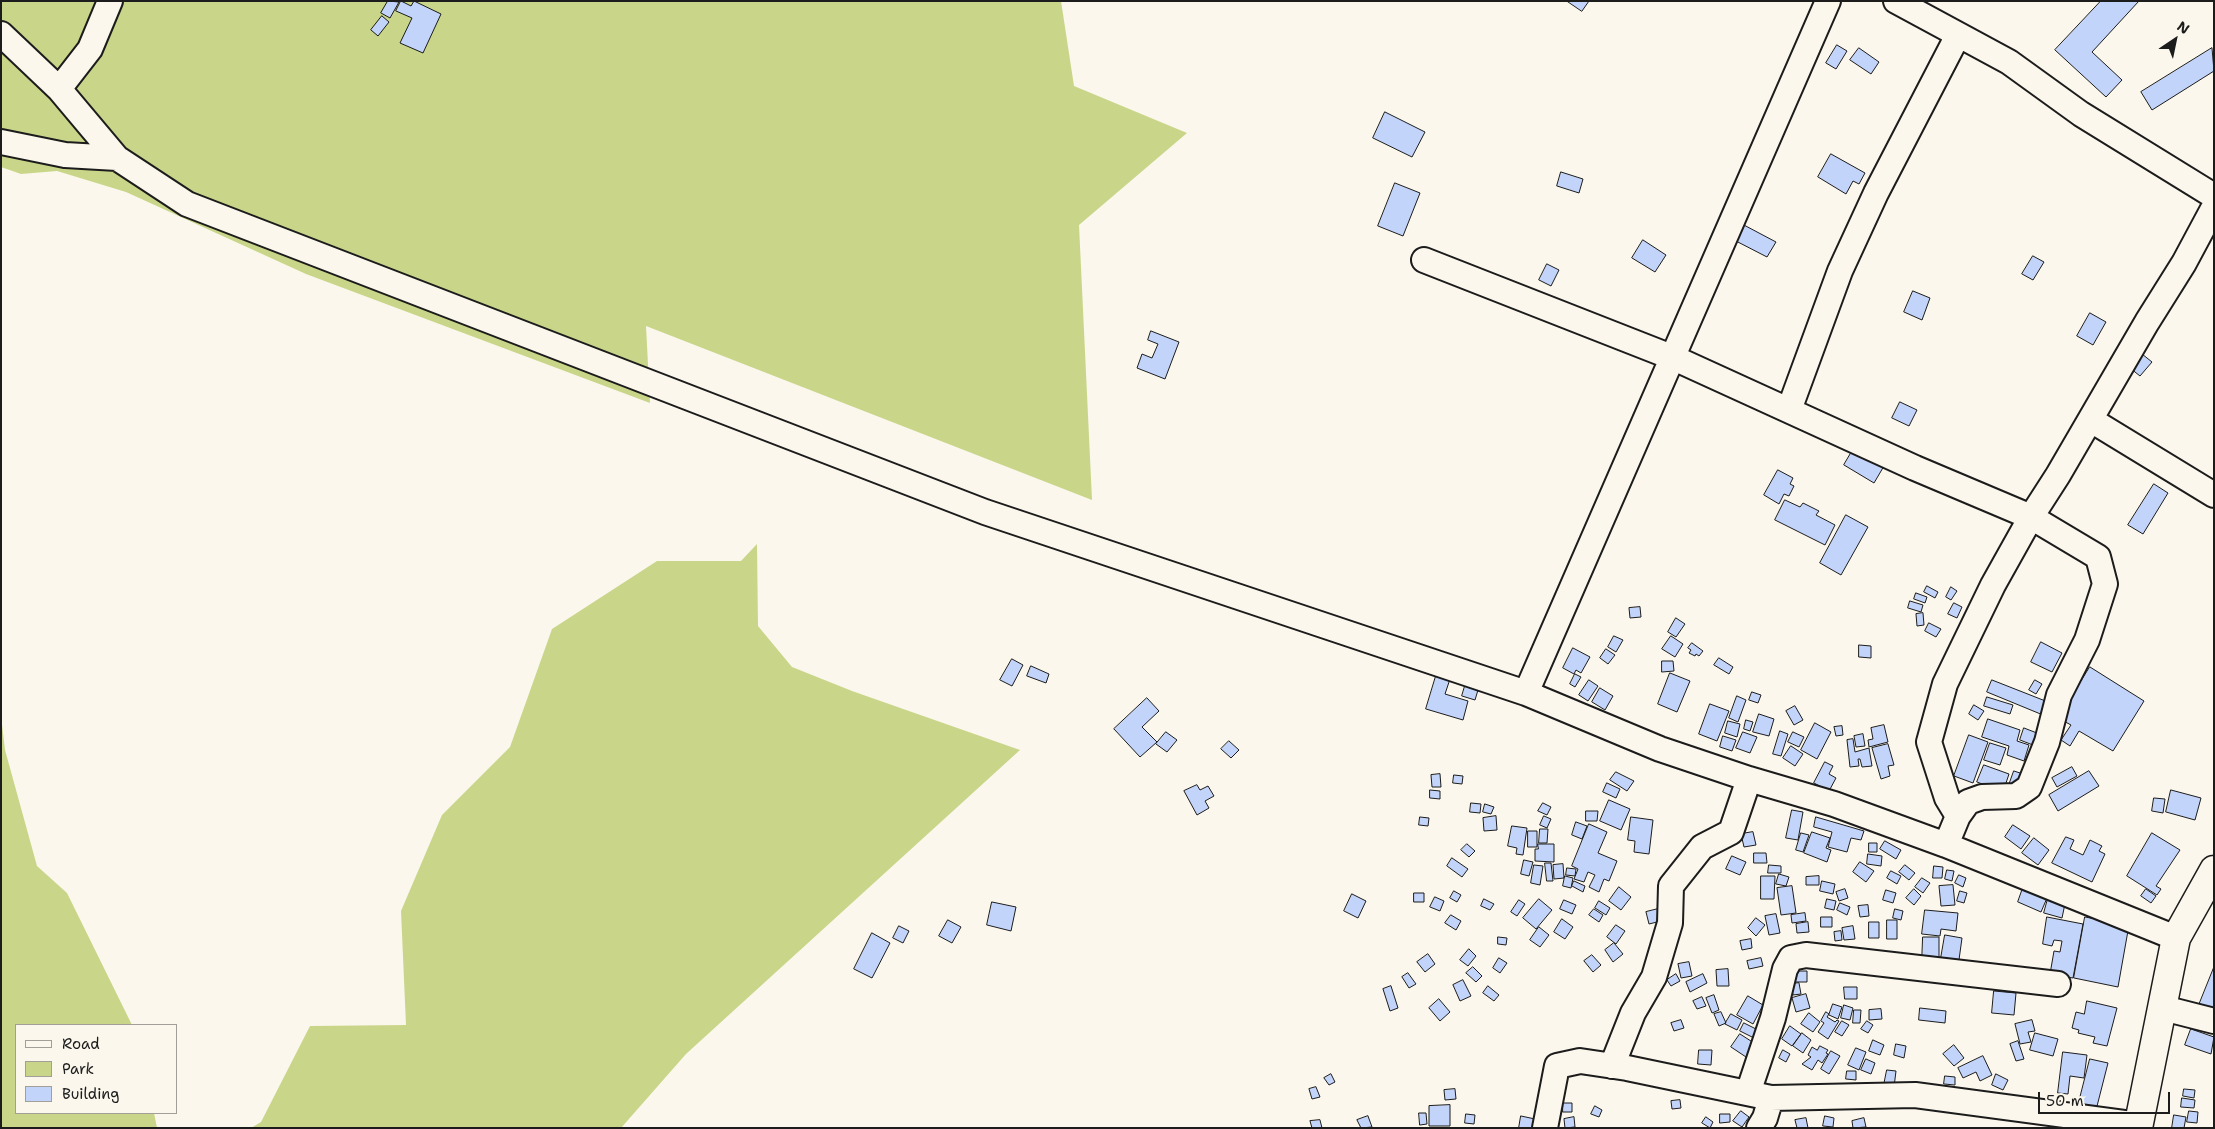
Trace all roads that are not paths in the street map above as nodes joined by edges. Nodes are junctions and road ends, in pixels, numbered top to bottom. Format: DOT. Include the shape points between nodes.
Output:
graph roads {
  1 [pos="110,1"];
  2 [pos="1828,1"];
  3 [pos="1896,1"];
  4 [pos="1,34"];
  5 [pos="1958,35"];
  6 [pos="59,89"];
  7 [pos="1,142"];
  8 [pos="117,158"];
  9 [pos="2214,196"];
  10 [pos="2214,207"];
  11 [pos="1424,260"];
  12 [pos="1674,358"];
  13 [pos="1789,410"];
  14 [pos="2091,420"];
  15 [pos="2214,495"];
  16 [pos="2031,517"];
  17 [pos="1526,693"];
  18 [pos="1749,779"];
  19 [pos="1958,816"];
  20 [pos="1946,845"];
  21 [pos="2211,881"];
  22 [pos="2176,938"];
  23 [pos="2058,984"];
  24 [pos="2163,1008"];
  25 [pos="2214,1022"];
  26 [pos="1612,1066"];
  27 [pos="1748,1093"];
  28 [pos="1771,1098"];
  29 [pos="2138,1126"];
  30 [pos="1545,1128"];
  31 [pos="1759,1128"];
  1 -- 6 [label="street" via="90,49"];
  2 -- 12 [label="street"];
  3 -- 5 [label="street"];
  4 -- 6 [label="street"];
  5 -- 9 [label="street" via="2009,62 2080,114"];
  5 -- 13 [label="street" via="1876,193 1840,271"];
  6 -- 8 [label="street"];
  7 -- 8 [label="street" via="65,155"];
  8 -- 17 [label="street" via="187,204 976,509"];
  10 -- 14 [label="street"];
  11 -- 12 [label="street"];
  12 -- 13 [label="street"];
  12 -- 17 [label="street"];
  13 -- 16 [label="street"];
  14 -- 15 [label="street"];
  14 -- 16 [label="street"];
  16 -- 19 [label="street" via="1993,585 1945,684 1929,742 1948,798"];
  16 -- 19 [label="street" via="2098,558 2105,584 2087,640 2059,696 2047,742 2029,787 2016,796 1982,797 1968,802"];
  17 -- 18 [label="street" via="1660,749"];
  18 -- 20 [label="street" via="1834,804"];
  18 -- 26 [label="street" via="1731,832 1702,847 1671,886 1670,923 1654,977 1633,1013"];
  19 -- 20 [label="street"];
  20 -- 22 [label="street"];
  21 -- 22 [label="main road"];
  22 -- 24 [label="main road"];
  23 -- 27 [label="street" via="1806,955 1791,958"];
  24 -- 25 [label="street"];
  24 -- 29 [label="main road"];
  26 -- 27 [label="street"];
  26 -- 30 [label="street" via="1580,1061 1558,1066"];
  27 -- 28 [label="street"];
  28 -- 29 [label="street" via="1915,1095"];
  28 -- 31 [label="street"];
}
